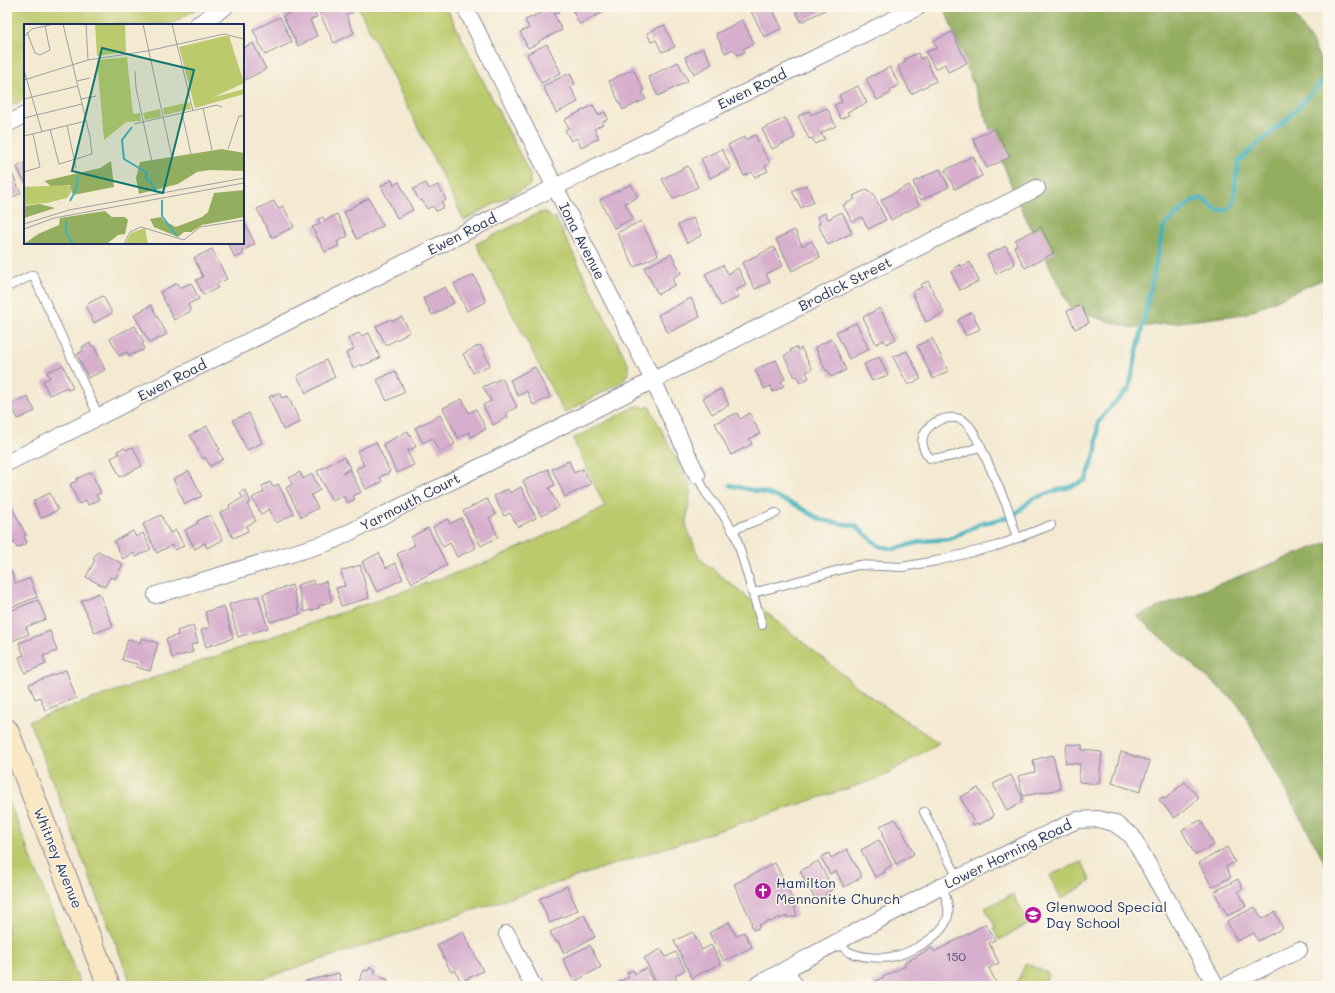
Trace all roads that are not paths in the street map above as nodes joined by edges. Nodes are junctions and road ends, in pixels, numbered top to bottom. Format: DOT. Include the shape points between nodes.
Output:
graph roads {
  1 [pos="225,7"];
  2 [pos="918,7"];
  3 [pos="471,9"];
  4 [pos="199,24"];
  5 [pos="24,116"];
  6 [pos="7,124"];
  7 [pos="555,187"];
  8 [pos="1037,188"];
  9 [pos="7,287"];
  10 [pos="654,380"];
  11 [pos="99,417"];
  12 [pos="981,446"];
  13 [pos="7,463"];
  14 [pos="697,475"];
  15 [pos="776,513"];
  16 [pos="1052,525"];
  17 [pos="732,530"];
  18 [pos="1017,538"];
  19 [pos="753,593"];
  20 [pos="156,595"];
  21 [pos="762,625"];
  22 [pos="7,730"];
  23 [pos="924,812"];
  24 [pos="958,878"];
  25 [pos="942,886"];
  26 [pos="507,934"];
  27 [pos="838,941"];
  28 [pos="1299,950"];
  29 [pos="786,970"];
  30 [pos="109,986"];
  31 [pos="533,986"];
  32 [pos="755,986"];
  33 [pos="795,986"];
  34 [pos="1216,986"];
  35 [pos="1226,986"];
  1 -- 4 [label="street"];
  2 -- 7 [label="street, Ewen Road"];
  3 -- 7 [label="street, Iona Avenue"];
  5 -- 6 [label="street"];
  7 -- 10 [label="street, Iona Avenue"];
  7 -- 11 [label="street, Ewen Road"];
  8 -- 10 [label="street, Brodick Street"];
  9 -- 11 [label="lane" via="33,275"];
  10 -- 14 [label="street, Iona Avenue"];
  10 -- 20 [label="street, Yarmouth Court" via="330,542"];
  11 -- 13 [label="street, Ewen Road"];
  12 -- 12 [label="lane" via="965,421 952,417 929,425 924,432 922,443 924,452 930,458 937,459"];
  12 -- 18 [label="lane" via="1007,506"];
  14 -- 17 [label="lane" via="706,493"];
  15 -- 17 [label="lane"];
  16 -- 18 [label="lane"];
  17 -- 19 [label="lane" via="746,565"];
  18 -- 19 [label="lane" via="979,551 902,568 858,565"];
  19 -- 21 [label="lane"];
  22 -- 30 [label="street, Whitney Avenue"];
  23 -- 24 [label="lane"];
  24 -- 25 [label="street, Lower Horning Road"];
  24 -- 34 [label="street, Lower Horning Road" via="1077,820 1098,819 1114,823 1132,836"];
  25 -- 27 [label="street, Lower Horning Road"];
  25 -- 27 [label="lane" via="948,917 941,929 926,942 890,957 868,957 848,952"];
  26 -- 31 [label="street"];
  27 -- 29 [label="street, Lower Horning Road"];
  28 -- 35 [label="street"];
  29 -- 32 [label="street, Lower Horning Road"];
  29 -- 33 [label="street"];
}
